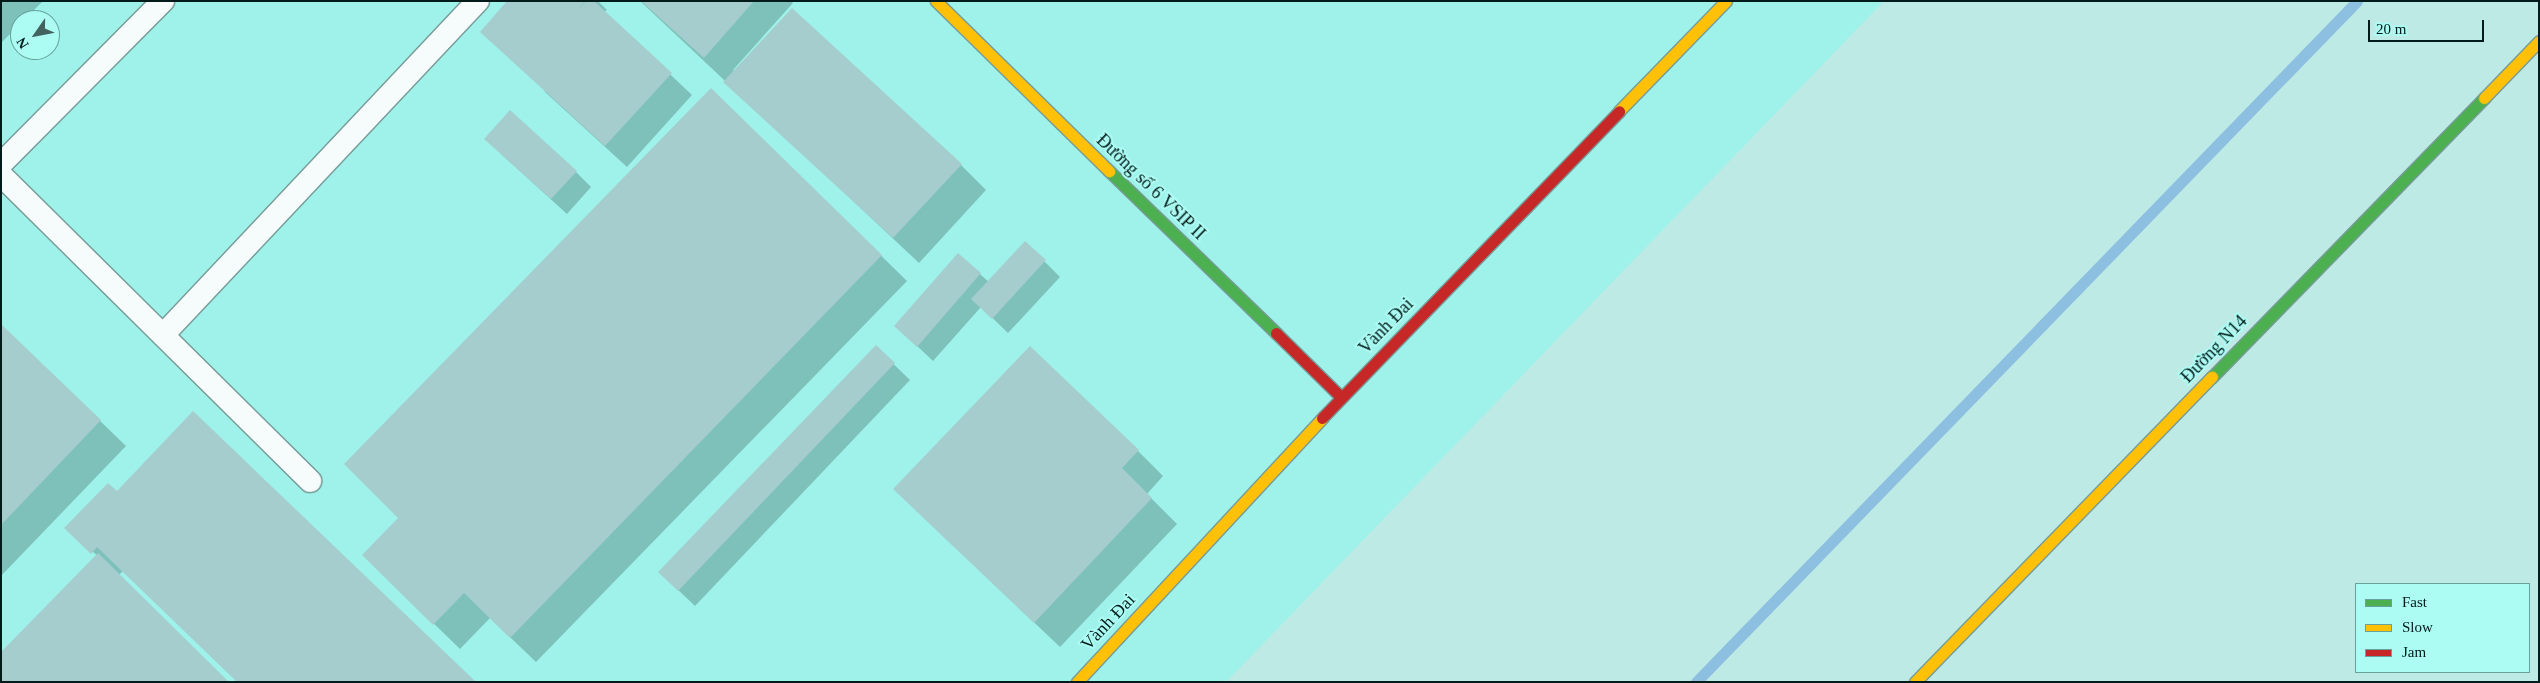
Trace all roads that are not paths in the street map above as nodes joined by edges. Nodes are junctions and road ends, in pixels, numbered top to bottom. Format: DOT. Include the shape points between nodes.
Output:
graph roads {
  1 [pos="163,1"];
  2 [pos="478,1"];
  3 [pos="936,1"];
  4 [pos="1726,1"];
  5 [pos="2539,41"];
  6 [pos="1,164"];
  7 [pos="1,175"];
  8 [pos="163,335"];
  9 [pos="1341,397"];
  10 [pos="310,481"];
  11 [pos="1077,682"];
  12 [pos="1915,682"];
  1 -- 6 [label="lane"];
  2 -- 8 [label="lane"];
  3 -- 9 [label="street, Đường số 6 VSIP II"];
  4 -- 9 [label="street, Vành Đai"];
  5 -- 12 [label="street, Đường N14"];
  7 -- 8 [label="lane"];
  8 -- 10 [label="lane"];
  9 -- 11 [label="street, Vành Đai"];
}
